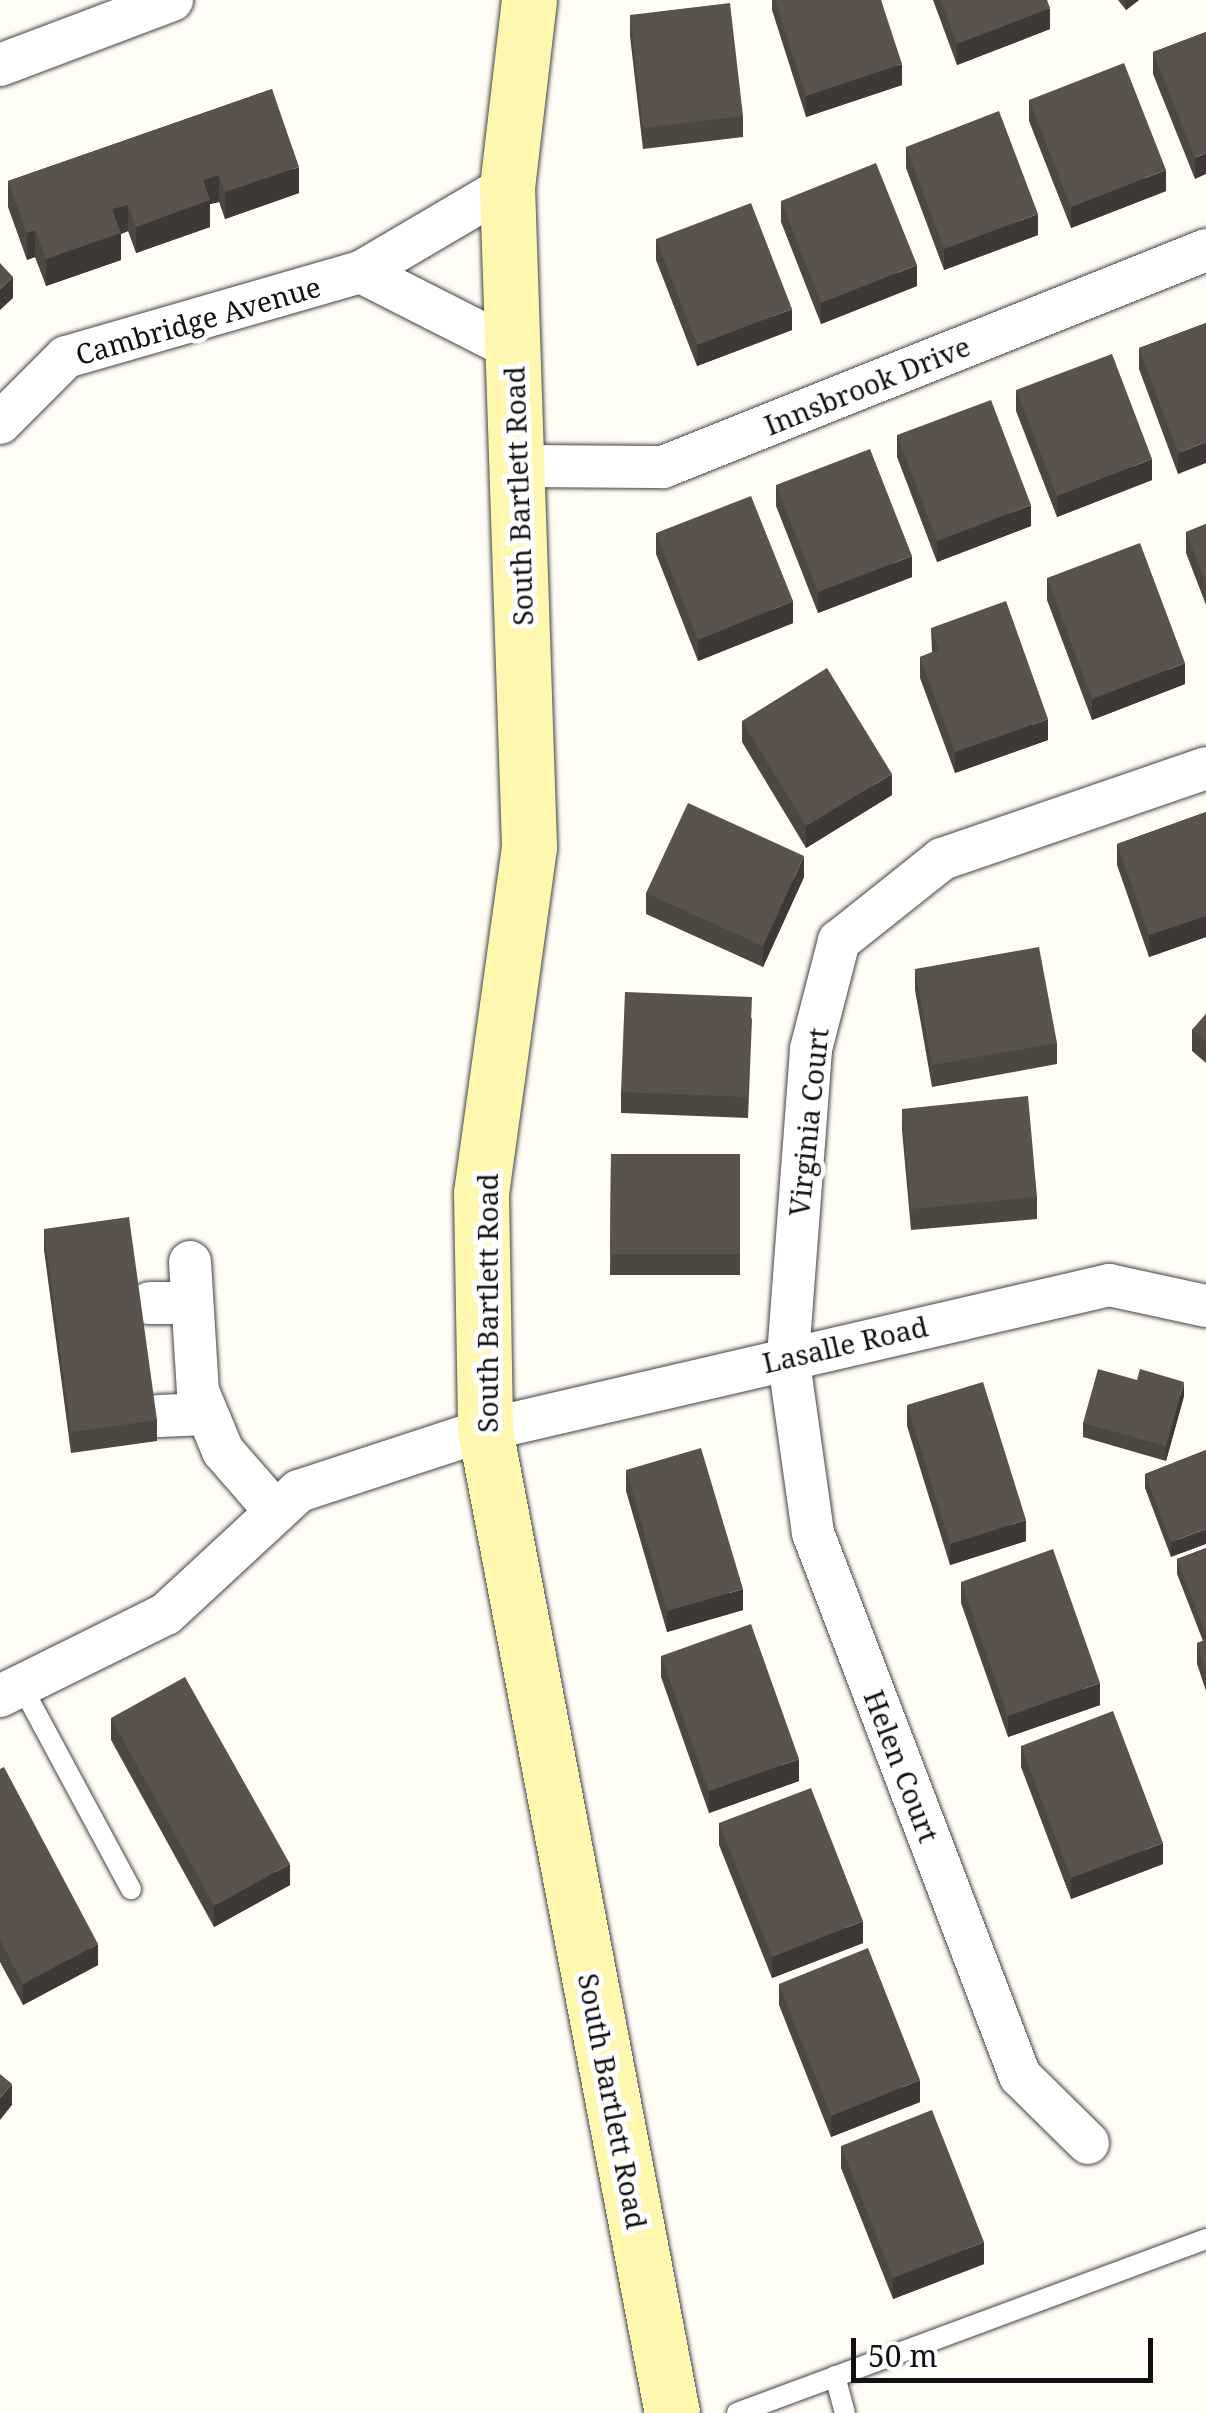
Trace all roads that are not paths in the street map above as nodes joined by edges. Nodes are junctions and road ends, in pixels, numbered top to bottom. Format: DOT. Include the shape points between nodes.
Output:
graph roads {
  1 [pos="172,0"];
  2 [pos="528,0"];
  3 [pos="97,12"];
  4 [pos="0,65"];
  5 [pos="507,186"];
  6 [pos="1206,250"];
  7 [pos="361,272"];
  8 [pos="514,348"];
  9 [pos="0,424"];
  10 [pos="517,466"];
  11 [pos="1206,768"];
  12 [pos="150,1303"];
  13 [pos="1206,1306"];
  14 [pos="788,1356"];
  15 [pos="207,1414"];
  16 [pos="159,1416"];
  17 [pos="485,1430"];
  18 [pos="276,1512"];
  19 [pos="11,1690"];
  20 [pos="131,1889"];
  21 [pos="1088,2143"];
  22 [pos="1206,2238"];
  23 [pos="835,2376"];
  24 [pos="672,2413"];
  25 [pos="737,2413"];
  26 [pos="845,2413"];
  1 -- 3 [label="street"];
  2 -- 5 [label="main road, South Bartlett Road"];
  3 -- 4 [label="street"];
  5 -- 7 [label="street, Cambridge Avenue"];
  5 -- 8 [label="main road, South Bartlett Road"];
  6 -- 10 [label="street, Innsbrook Drive" via="663,466"];
  7 -- 8 [label="street"];
  7 -- 9 [label="street, Cambridge Avenue" via="66,358"];
  8 -- 10 [label="main road, South Bartlett Road"];
  10 -- 17 [label="main road, South Bartlett Road" via="529,848 481,1194"];
  11 -- 14 [label="street, Virginia Court" via="942,859 839,942 810,1049"];
  12 -- 15 [label="street" via="191,1282 198,1391"];
  13 -- 14 [label="street, Lasalle Road" via="1109,1285"];
  14 -- 17 [label="street, Lasalle Road"];
  14 -- 21 [label="street, Helen Court" via="813,1533 1006,2040 1020,2076"];
  15 -- 16 [label="street"];
  15 -- 18 [label="street" via="223,1451"];
  17 -- 18 [label="street, Lasalle Road" via="299,1491"];
  17 -- 24 [label="main road, South Bartlett Road"];
  18 -- 19 [label="street, Lasalle Road" via="166,1614"];
  19 -- 20 [label="lane"];
  22 -- 23 [label="lane"];
  23 -- 25 [label="lane"];
  23 -- 26 [label="lane"];
}
